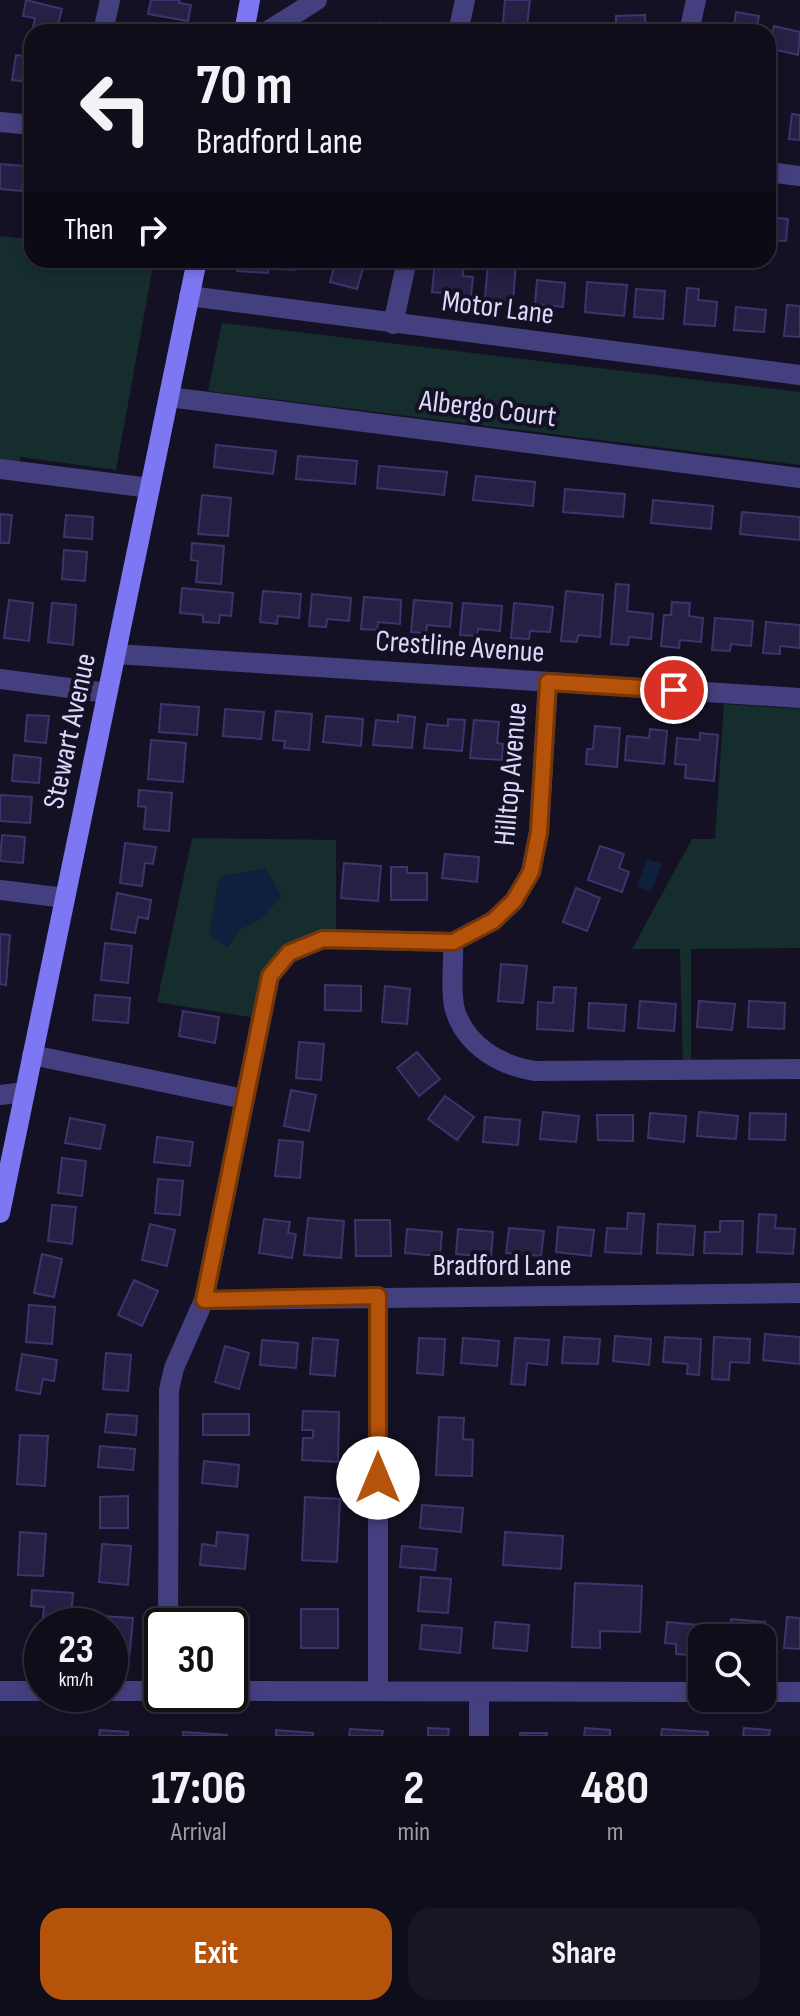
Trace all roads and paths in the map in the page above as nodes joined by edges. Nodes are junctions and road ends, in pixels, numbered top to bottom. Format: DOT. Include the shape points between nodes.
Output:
graph roads {
  1 [pos="110,0"];
  2 [pos="250,0"];
  3 [pos="317,0"];
  4 [pos="465,0"];
  5 [pos="696,0"];
  6 [pos="105,24"];
  7 [pos="246,24"];
  8 [pos="279,24"];
  9 [pos="460,24"];
  10 [pos="691,24"];
  11 [pos="0,122"];
  12 [pos="24,124"];
  13 [pos="776,173"];
  14 [pos="800,176"];
  15 [pos="195,268"];
  16 [pos="405,268"];
  17 [pos="189,296"];
  18 [pos="393,324"];
  19 [pos="800,375"];
  20 [pos="169,397"];
  21 [pos="0,469"];
  22 [pos="800,478"];
  23 [pos="150,488"];
  24 [pos="116,654"];
  25 [pos="0,679"];
  26 [pos="548,682"];
  27 [pos="107,693"];
  28 [pos="800,698"];
  29 [pos="0,890"];
  30 [pos="65,898"];
  31 [pos="453,942"];
  32 [pos="32,1055"];
  33 [pos="800,1069"];
  34 [pos="24,1092"];
  35 [pos="0,1095"];
  36 [pos="244,1099"];
  37 [pos="0,1213"];
  38 [pos="800,1293"];
  39 [pos="378,1296"];
  40 [pos="204,1300"];
  41 [pos="168,1608"];
  42 [pos="0,1691"];
  43 [pos="24,1691"];
  44 [pos="248,1691"];
  45 [pos="378,1691"];
  46 [pos="479,1692"];
  47 [pos="688,1692"];
  48 [pos="776,1692"];
  49 [pos="800,1692"];
  50 [pos="479,1736"];
  1 -- 6 [label="street"];
  2 -- 7 [label="main road"];
  3 -- 8 [label="street"];
  4 -- 9 [label="street"];
  5 -- 10 [label="street"];
  11 -- 12 [label="street"];
  13 -- 14 [label="street"];
  15 -- 17 [label="main road, Stewart Avenue"];
  16 -- 18 [label="street"];
  17 -- 18 [label="street, Motor Lane"];
  17 -- 20 [label="main road, Stewart Avenue"];
  18 -- 19 [label="street, Motor Lane"];
  20 -- 22 [label="street, Albergo Court"];
  20 -- 23 [label="main road, Stewart Avenue"];
  21 -- 23 [label="street"];
  23 -- 24 [label="main road, Stewart Avenue"];
  24 -- 26 [label="street, Crestline Avenue"];
  24 -- 27 [label="main road, Stewart Avenue"];
  25 -- 27 [label="street"];
  26 -- 28 [label="street, Crestline Avenue"];
  26 -- 31 [label="street, Hilltop Avenue" via="539,832 531,872 514,901 493,921"];
  27 -- 30 [label="main road, Stewart Avenue"];
  29 -- 30 [label="street"];
  30 -- 32 [label="main road, Stewart Avenue"];
  31 -- 33 [label="street" via="455,1010 467,1033 488,1054 518,1068"];
  31 -- 36 [label="street, Hilltop Avenue" via="323,939 289,953 270,976"];
  32 -- 34 [label="main road, Stewart Avenue"];
  32 -- 36 [label="street"];
  34 -- 35 [label="street"];
  34 -- 37 [label="main road, Stewart Avenue"];
  36 -- 40 [label="street, Hilltop Avenue"];
  38 -- 39 [label="street, Bradford Lane"];
  39 -- 40 [label="street, Bradford Lane"];
  39 -- 45 [label="street"];
  40 -- 41 [label="street, Hilltop Avenue" via="169,1390"];
  42 -- 43 [label="street"];
  44 -- 45 [label="street"];
  45 -- 46 [label="street"];
  46 -- 47 [label="street"];
  46 -- 50 [label="street"];
  48 -- 49 [label="street"];
}
